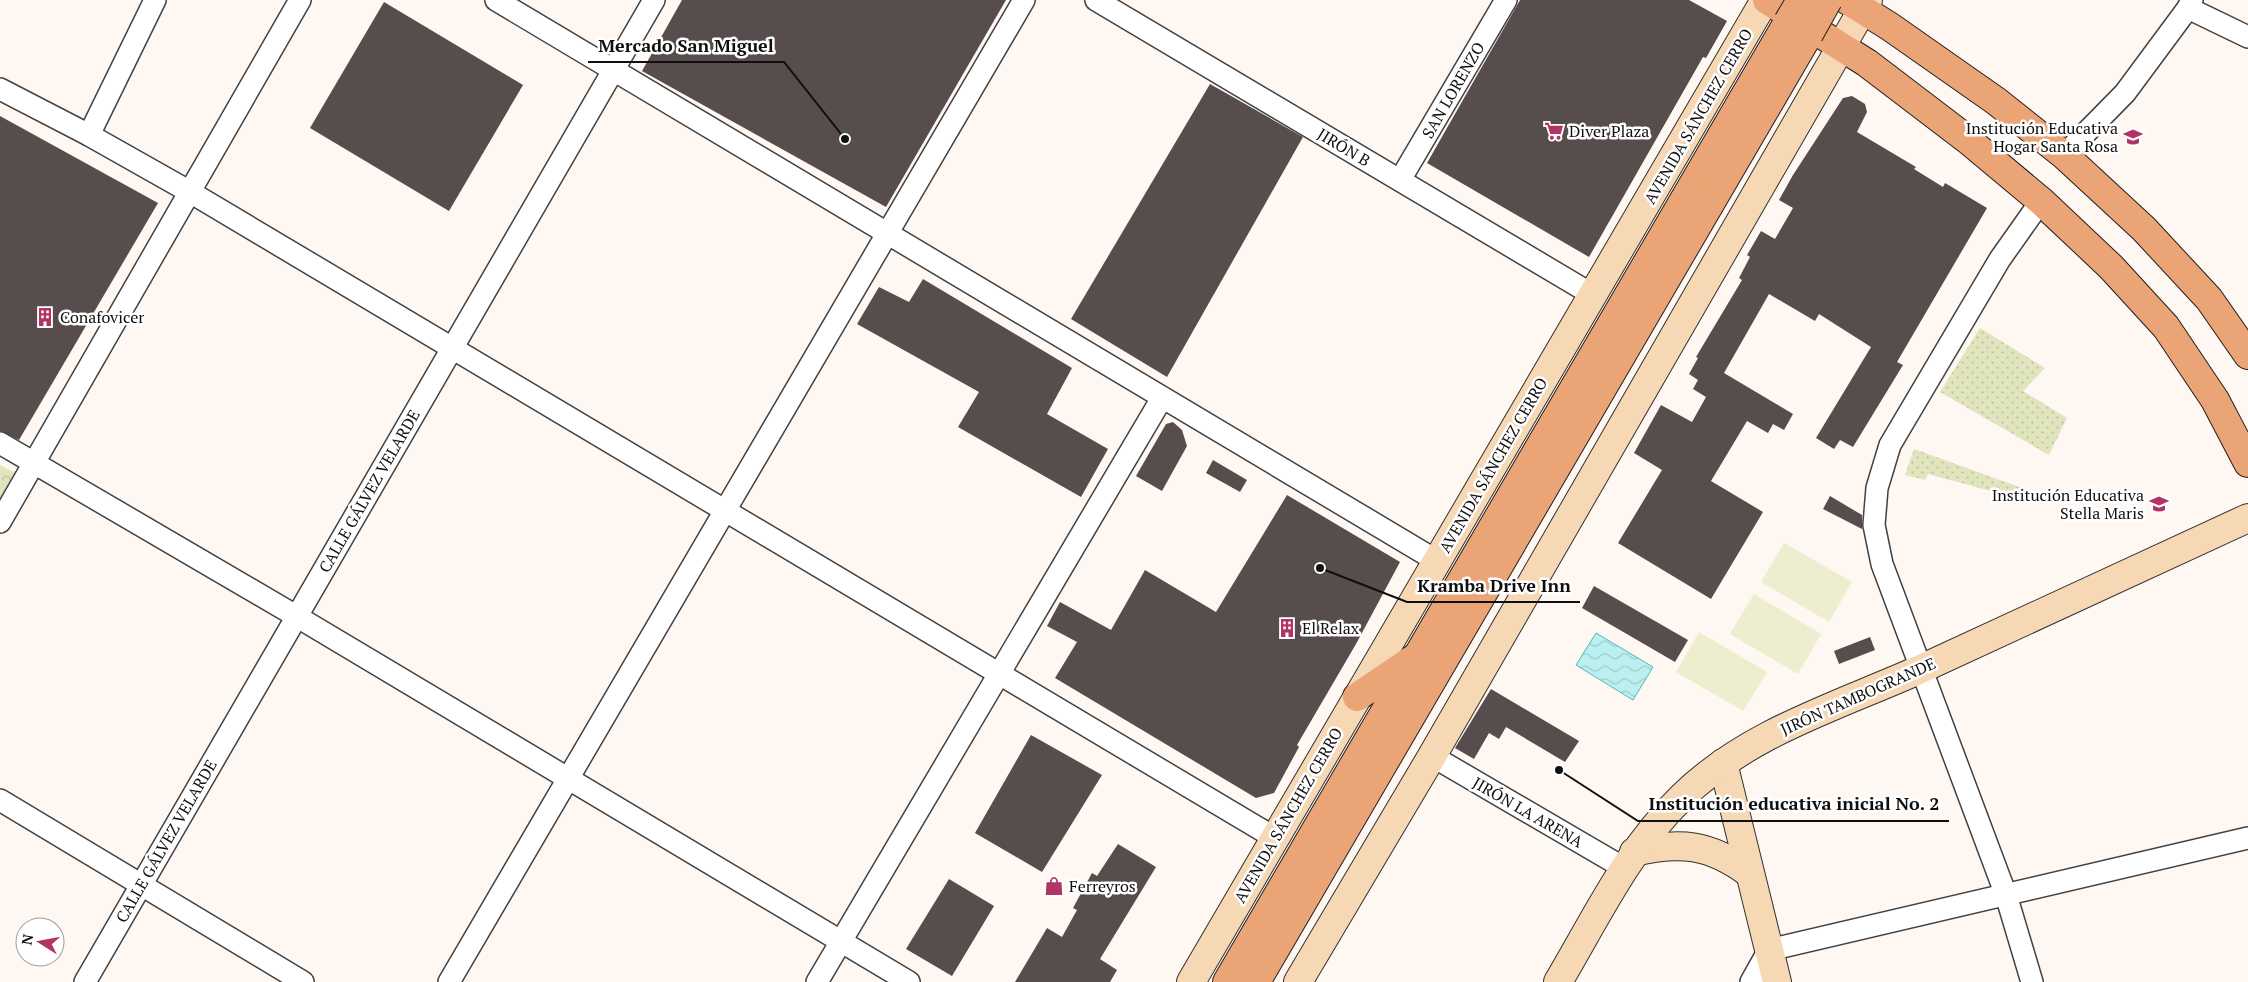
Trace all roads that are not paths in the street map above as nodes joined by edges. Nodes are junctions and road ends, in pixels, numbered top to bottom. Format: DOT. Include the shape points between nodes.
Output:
graph roads {
  1 [pos="154,0"];
  2 [pos="300,0"];
  3 [pos="496,0"];
  4 [pos="654,0"];
  5 [pos="1024,0"];
  6 [pos="1096,0"];
  7 [pos="1506,0"];
  8 [pos="1766,0"];
  9 [pos="1828,0"];
  10 [pos="1859,3"];
  11 [pos="2190,4"];
  12 [pos="1799,19"];
  13 [pos="2248,37"];
  14 [pos="1841,45"];
  15 [pos="613,70"];
  16 [pos="0,89"];
  17 [pos="89,135"];
  18 [pos="2064,155"];
  19 [pos="1400,180"];
  20 [pos="190,192"];
  21 [pos="2041,201"];
  22 [pos="888,234"];
  23 [pos="1593,295"];
  24 [pos="452,348"];
  25 [pos="2248,355"];
  26 [pos="1162,398"];
  27 [pos="0,443"];
  28 [pos="34,463"];
  29 [pos="2248,463"];
  30 [pos="725,511"];
  31 [pos="2248,518"];
  32 [pos="0,522"];
  33 [pos="1437,561"];
  34 [pos="296,616"];
  35 [pos="1420,654"];
  36 [pos="1921,669"];
  37 [pos="999,674"];
  38 [pos="1357,697"];
  39 [pos="1432,756"];
  40 [pos="1723,763"];
  41 [pos="568,779"];
  42 [pos="0,800"];
  43 [pos="1275,838"];
  44 [pos="2248,838"];
  45 [pos="1629,860"];
  46 [pos="1749,873"];
  47 [pos="141,885"];
  48 [pos="2006,895"];
  49 [pos="841,942"];
  50 [pos="1769,950"];
  51 [pos="85,982"];
  52 [pos="303,982"];
  53 [pos="449,982"];
  54 [pos="817,982"];
  55 [pos="909,982"];
  56 [pos="1190,982"];
  57 [pos="1227,982"];
  58 [pos="1256,982"];
  59 [pos="1298,982"];
  60 [pos="1558,982"];
  61 [pos="1751,982"];
  62 [pos="1778,982"];
  63 [pos="2032,982"];
  1 -- 17 [label="street"];
  2 -- 20 [label="street"];
  3 -- 15 [label="street"];
  4 -- 15 [label="street, CALLE GÁLVEZ VELARDE"];
  5 -- 22 [label="street"];
  6 -- 19 [label="street, JIRÓN B"];
  7 -- 19 [label="street, SAN LORENZO"];
  8 -- 14 [label="main road"];
  8 -- 23 [label="main road, AVENIDA SÁNCHEZ CERRO"];
  9 -- 12 [label="main road, AVENIDA SÁNCHEZ CERRO, bridge"];
  10 -- 14 [label="main road"];
  10 -- 18 [label="main road" via="1996,101"];
  11 -- 13 [label="street"];
  11 -- 18 [label="street" via="2125,93"];
  12 -- 35 [label="main road, AVENIDA SÁNCHEZ CERRO"];
  12 -- 58 [label="main road, AVENIDA SÁNCHEZ CERRO"];
  14 -- 21 [label="main road" via="1968,140"];
  14 -- 39 [label="main road"];
  15 -- 22 [label="street"];
  15 -- 24 [label="street, CALLE GÁLVEZ VELARDE"];
  16 -- 17 [label="street"];
  17 -- 20 [label="street"];
  18 -- 25 [label="main road" via="2144,229 2209,299"];
  19 -- 23 [label="street, JIRÓN B"];
  20 -- 24 [label="street"];
  20 -- 28 [label="street"];
  21 -- 29 [label="main road" via="2111,267 2166,327 2216,400"];
  21 -- 36 [label="street" via="2000,259 1890,445 1877,488 1874,525 1882,564"];
  22 -- 26 [label="street"];
  22 -- 30 [label="street"];
  23 -- 33 [label="main road, AVENIDA SÁNCHEZ CERRO"];
  24 -- 30 [label="street"];
  24 -- 34 [label="street, CALLE GÁLVEZ VELARDE"];
  26 -- 33 [label="street"];
  26 -- 37 [label="street"];
  27 -- 28 [label="street"];
  28 -- 32 [label="street"];
  28 -- 34 [label="street"];
  30 -- 37 [label="street"];
  30 -- 41 [label="street"];
  31 -- 36 [label="main road, JIRÓN TAMBOGRANDE"];
  33 -- 38 [label="main road, AVENIDA SÁNCHEZ CERRO"];
  34 -- 41 [label="street"];
  34 -- 47 [label="street, CALLE GÁLVEZ VELARDE"];
  35 -- 38 [label="main road"];
  35 -- 57 [label="main road, AVENIDA SÁNCHEZ CERRO"];
  36 -- 40 [label="main road, JIRÓN TAMBOGRANDE" via="1792,724"];
  36 -- 48 [label="street"];
  37 -- 43 [label="street"];
  37 -- 49 [label="street"];
  38 -- 43 [label="main road, AVENIDA SÁNCHEZ CERRO"];
  39 -- 45 [label="street, JIRÓN LA ARENA"];
  39 -- 59 [label="main road"];
  40 -- 45 [label="main road, JIRÓN TAMBOGRANDE" via="1683,795 1652,828"];
  40 -- 46 [label="main road"];
  41 -- 49 [label="street"];
  41 -- 53 [label="street"];
  42 -- 47 [label="street"];
  43 -- 56 [label="main road, AVENIDA SÁNCHEZ CERRO"];
  44 -- 48 [label="street"];
  45 -- 46 [label="main road" via="1676,845 1696,847 1721,855"];
  45 -- 60 [label="main road, JIRÓN TAMBOGRANDE"];
  46 -- 50 [label="main road"];
  47 -- 51 [label="street, CALLE GÁLVEZ VELARDE"];
  47 -- 52 [label="street"];
  48 -- 50 [label="street"];
  48 -- 63 [label="street"];
  49 -- 54 [label="street"];
  49 -- 55 [label="street"];
  50 -- 61 [label="street"];
  50 -- 62 [label="main road"];
}
